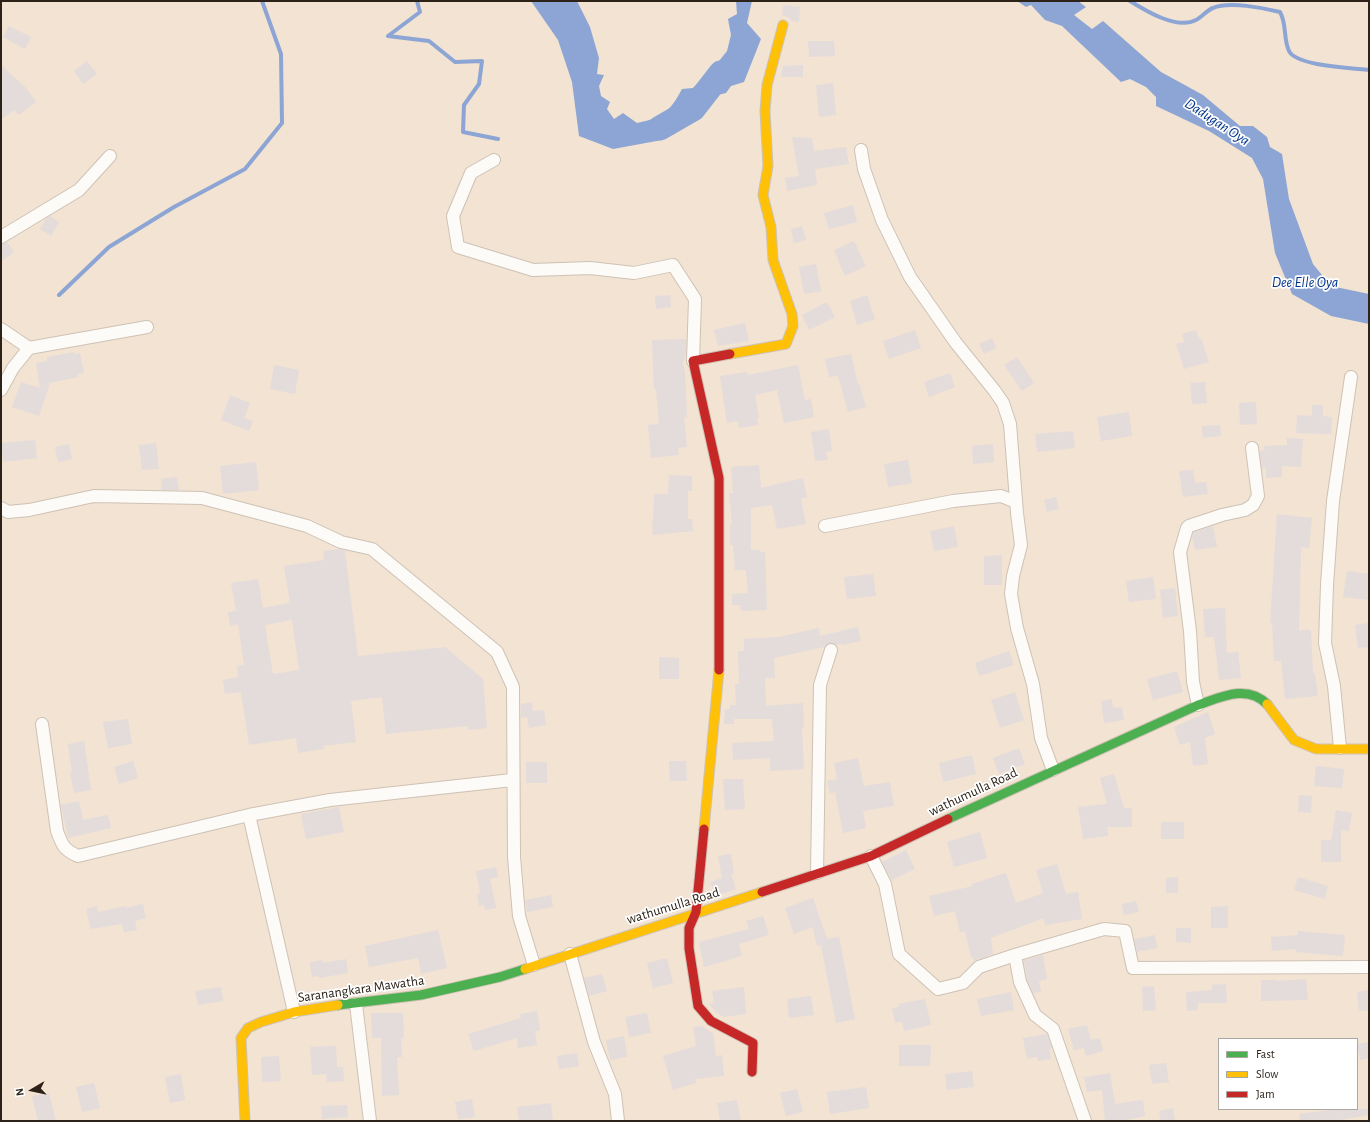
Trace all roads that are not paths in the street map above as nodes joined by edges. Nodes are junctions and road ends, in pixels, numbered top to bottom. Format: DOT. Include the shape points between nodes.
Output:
graph roads {
  1 [pos="783,24"];
  2 [pos="861,150"];
  3 [pos="110,156"];
  4 [pos="494,160"];
  5 [pos="1,237"];
  6 [pos="147,327"];
  7 [pos="1,329"];
  8 [pos="29,348"];
  9 [pos="693,361"];
  10 [pos="1351,377"];
  11 [pos="1,390"];
  12 [pos="1252,448"];
  13 [pos="1016,502"];
  14 [pos="1,508"];
  15 [pos="825,526"];
  16 [pos="831,650"];
  17 [pos="1198,705"];
  18 [pos="42,724"];
  19 [pos="1340,748"];
  20 [pos="1369,750"];
  21 [pos="1053,770"];
  22 [pos="512,780"];
  23 [pos="249,815"];
  24 [pos="871,856"];
  25 [pos="817,874"];
  26 [pos="696,912"];
  27 [pos="570,954"];
  28 [pos="1015,955"];
  29 [pos="534,965"];
  30 [pos="1369,967"];
  31 [pos="356,1004"];
  32 [pos="294,1012"];
  33 [pos="752,1072"];
  34 [pos="245,1121"];
  35 [pos="370,1121"];
  36 [pos="618,1121"];
  37 [pos="1085,1121"];
  1 -- 9 [label="street" via="767,85 765,111 768,166 763,195 771,227 773,260 792,314 793,326 786,344"];
  2 -- 13 [label="street" via="864,169 882,220 910,277 956,343 1003,403 1010,424"];
  3 -- 5 [label="street" via="78,190"];
  4 -- 9 [label="street" via="471,173 453,216 458,247 533,270 590,268 634,273 673,265 695,299"];
  6 -- 8 [label="street"];
  7 -- 8 [label="street"];
  8 -- 11 [label="street" via="13,368"];
  9 -- 26 [label="street" via="719,478 720,656"];
  10 -- 19 [label="street" via="1333,501 1326,585 1325,643 1334,686"];
  12 -- 17 [label="street" via="1258,496 1253,505 1245,510 1189,526 1180,552 1190,631 1193,682"];
  13 -- 15 [label="street" via="1000,496 953,501"];
  13 -- 21 [label="street" via="1021,545 1011,594 1017,628 1033,684 1042,738"];
  14 -- 22 [label="street" via="8,512 29,510 94,496 202,498 307,526 341,542 372,549 497,652 514,687"];
  16 -- 25 [label="street" via="820,685"];
  17 -- 19 [label="street, wathumulla Road" via="1243,692 1256,695 1266,702 1294,740 1316,749"];
  17 -- 21 [label="street, wathumulla Road"];
  18 -- 23 [label="street" via="57,831 68,852 78,856 91,854"];
  19 -- 20 [label="street, wathumulla Road"];
  21 -- 24 [label="street, wathumulla Road"];
  22 -- 23 [label="street" via="330,800"];
  22 -- 29 [label="street" via="519,916"];
  23 -- 32 [label="street"];
  24 -- 25 [label="street, wathumulla Road"];
  24 -- 28 [label="street" via="885,884 899,954 938,989 963,983 979,967"];
  25 -- 26 [label="street, wathumulla Road" via="722,906"];
  26 -- 27 [label="street, wathumulla Road"];
  26 -- 33 [label="street" via="689,928 689,948 698,1006 711,1022 753,1043"];
  27 -- 29 [label="street, Saranangkara Mawatha"];
  27 -- 36 [label="street" via="594,1042 615,1094"];
  28 -- 30 [label="street" via="1104,929 1125,931 1132,968"];
  28 -- 37 [label="street" via="1020,982 1035,1015 1053,1029"];
  29 -- 31 [label="street, Saranangkara Mawatha" via="500,977 421,995"];
  31 -- 32 [label="street, Saranangkara Mawatha"];
  31 -- 35 [label="street"];
  32 -- 34 [label="street, Saranangkara Mawatha" via="248,1028 241,1038"];
}
